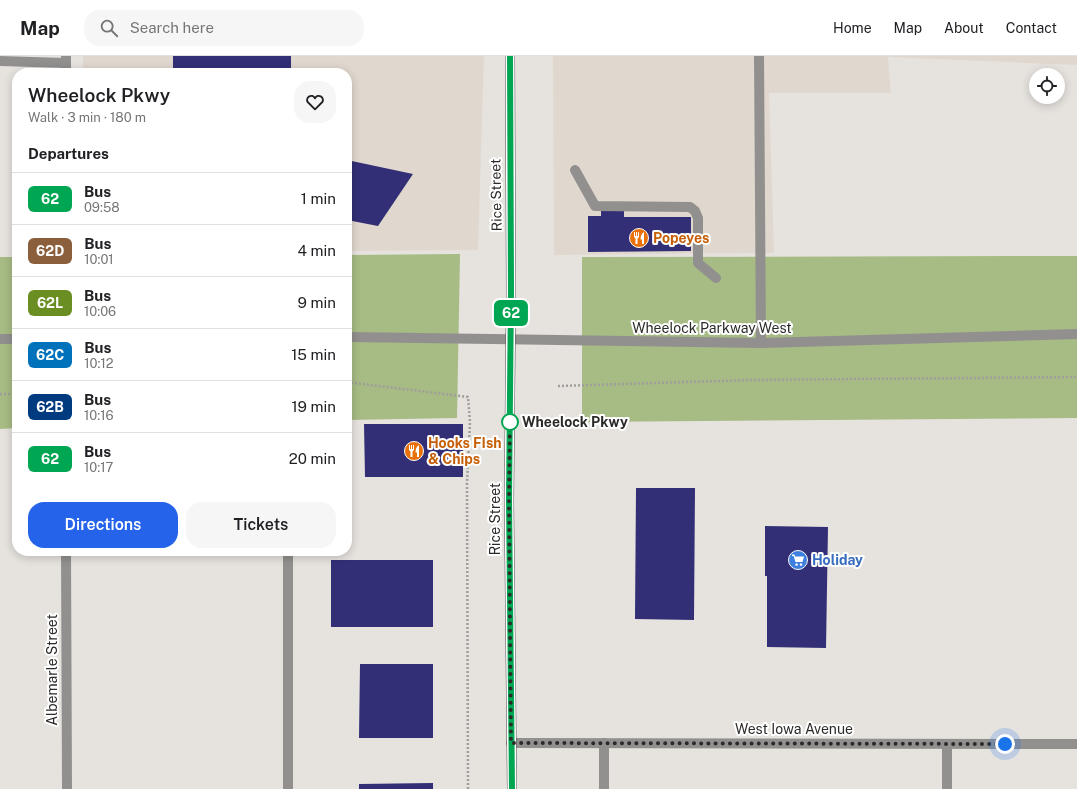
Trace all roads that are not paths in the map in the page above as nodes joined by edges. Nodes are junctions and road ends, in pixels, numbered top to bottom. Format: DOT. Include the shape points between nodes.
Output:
graph roads {
  1 [pos="4,56"];
  2 [pos="510,56"];
  3 [pos="759,56"];
  4 [pos="0,61"];
  5 [pos="66,64"];
  6 [pos="575,170"];
  7 [pos="716,278"];
  8 [pos="1077,334"];
  9 [pos="352,337"];
  10 [pos="0,339"];
  11 [pos="12,339"];
  12 [pos="511,340"];
  13 [pos="761,343"];
  14 [pos="66,556"];
  15 [pos="288,556"];
  16 [pos="511,743"];
  17 [pos="604,743"];
  18 [pos="947,744"];
  19 [pos="1077,744"];
  20 [pos="67,789"];
  21 [pos="288,789"];
  22 [pos="512,789"];
  23 [pos="604,789"];
  24 [pos="947,789"];
  1 -- 4 [label="street"];
  2 -- 12 [label="main road, Rice Street"];
  3 -- 13 [label="street"];
  4 -- 5 [label="street"];
  6 -- 7 [label="street" via="595,206 690,207 698,218 698,263"];
  8 -- 13 [label="street, Wheelock Parkway West"];
  9 -- 12 [label="street, Wheelock Parkway West"];
  10 -- 11 [label="street"];
  12 -- 13 [label="street, Wheelock Parkway West"];
  12 -- 16 [label="main road, Rice Street"];
  14 -- 20 [label="street, Albemarle Street"];
  15 -- 21 [label="street"];
  16 -- 17 [label="street, West Iowa Avenue"];
  16 -- 22 [label="main road, Rice Street"];
  17 -- 18 [label="street, West Iowa Avenue"];
  17 -- 23 [label="street"];
  18 -- 19 [label="street, West Iowa Avenue"];
  18 -- 24 [label="street"];
}
